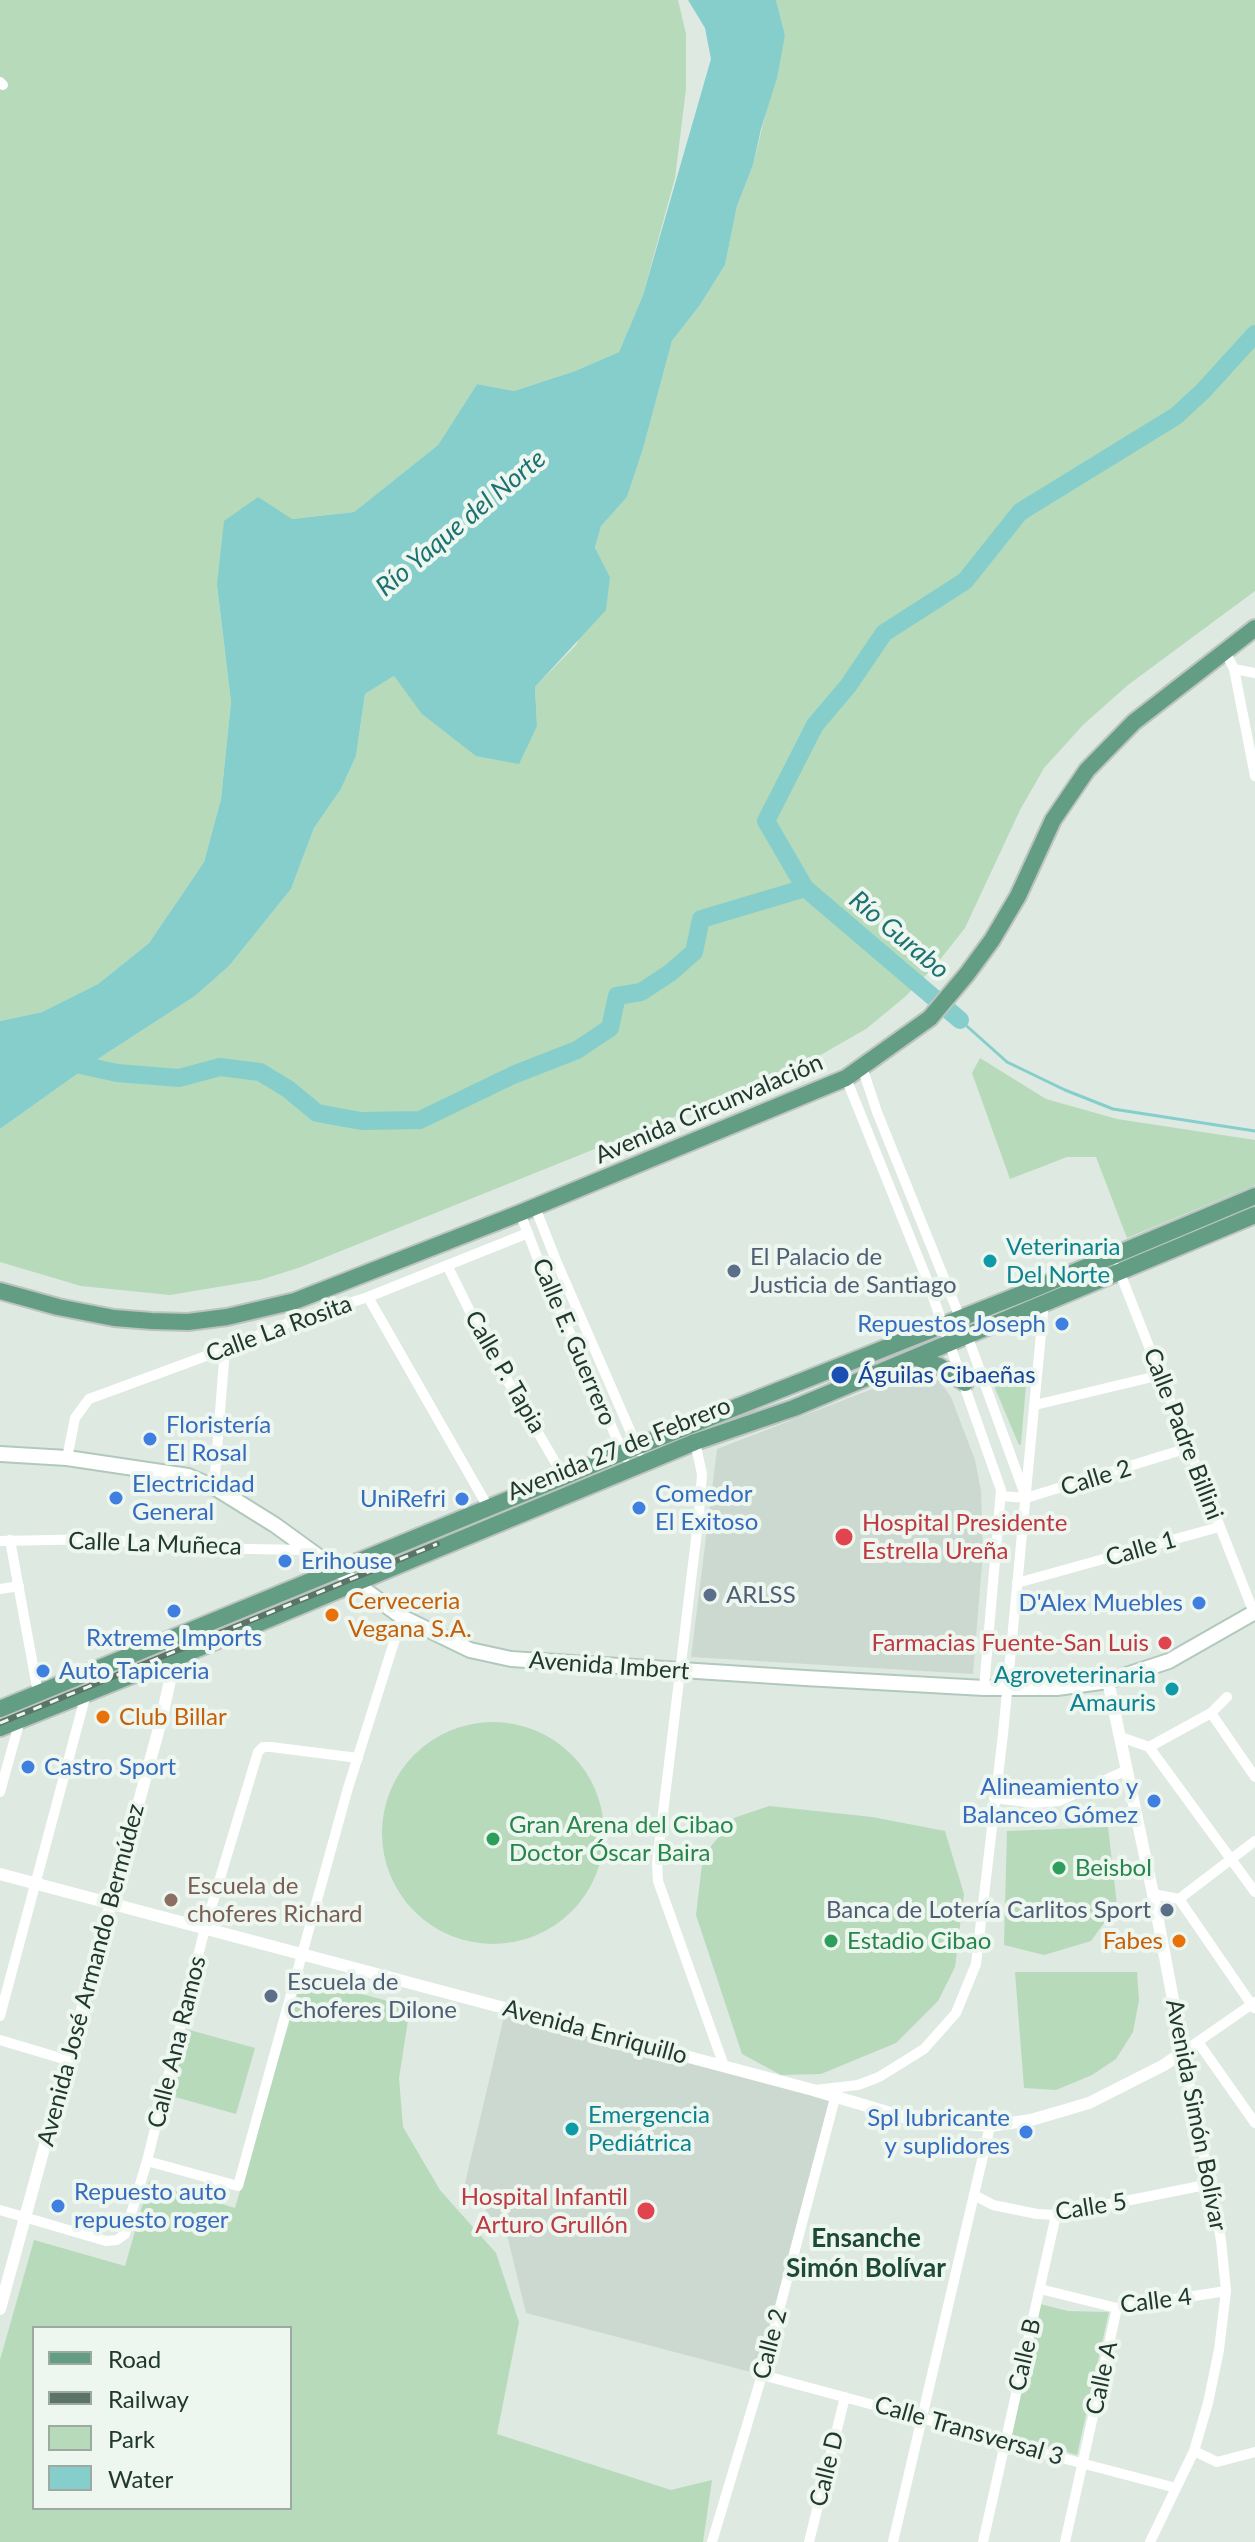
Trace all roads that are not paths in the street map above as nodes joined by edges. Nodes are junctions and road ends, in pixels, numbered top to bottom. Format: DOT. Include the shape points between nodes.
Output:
graph roads {
  1 [pos="1255,628"];
  2 [pos="1226,653"];
  3 [pos="1234,669"];
  4 [pos="1255,673"];
  5 [pos="1253,759"];
  6 [pos="1255,776"];
  7 [pos="862,1067"];
  8 [pos="846,1078"];
  9 [pos="1255,1196"];
  10 [pos="528,1210"];
  11 [pos="1255,1215"];
  12 [pos="528,1233"];
  13 [pos="1116,1263"];
  14 [pos="447,1265"];
  15 [pos="0,1291"];
  16 [pos="368,1297"];
  17 [pos="1044,1302"];
  18 [pos="961,1318"];
  19 [pos="944,1325"];
  20 [pos="967,1335"];
  21 [pos="950,1343"];
  22 [pos="225,1349"];
  23 [pos="917,1358"];
  24 [pos="1161,1375"];
  25 [pos="965,1383"];
  26 [pos="1035,1405"];
  27 [pos="695,1442"];
  28 [pos="1188,1448"];
  29 [pos="629,1450"];
  30 [pos="0,1454"];
  31 [pos="67,1458"];
  32 [pos="638,1466"];
  33 [pos="564,1477"];
  34 [pos="214,1487"];
  35 [pos="1002,1496"];
  36 [pos="1026,1498"];
  37 [pos="488,1507"];
  38 [pos="1219,1527"];
  39 [pos="5,1541"];
  40 [pos="311,1550"];
  41 [pos="337,1569"];
  42 [pos="355,1583"];
  43 [pos="1017,1583"];
  44 [pos="19,1586"];
  45 [pos="0,1589"];
  46 [pos="1254,1612"];
  47 [pos="402,1617"];
  48 [pos="169,1640"];
  49 [pos="175,1658"];
  50 [pos="681,1671"];
  51 [pos="1108,1681"];
  52 [pos="984,1688"];
  53 [pos="1007,1688"];
  54 [pos="38,1693"];
  55 [pos="86,1694"];
  56 [pos="1227,1697"];
  57 [pos="0,1709"];
  58 [pos="1211,1713"];
  59 [pos="20,1720"];
  60 [pos="0,1728"];
  61 [pos="1121,1737"];
  62 [pos="1149,1747"];
  63 [pos="358,1758"];
  64 [pos="1127,1770"];
  65 [pos="1255,1777"];
  66 [pos="0,1792"];
  67 [pos="994,1798"];
  68 [pos="1255,1841"];
  69 [pos="1231,1857"];
  70 [pos="0,1874"];
  71 [pos="36,1883"];
  72 [pos="1255,1892"];
  73 [pos="1153,1894"];
  74 [pos="1179,1899"];
  75 [pos="111,1904"];
  76 [pos="205,1928"];
  77 [pos="303,1954"];
  78 [pos="1254,2005"];
  79 [pos="0,2016"];
  80 [pos="0,2040"];
  81 [pos="1198,2042"];
  82 [pos="1183,2052"];
  83 [pos="67,2060"];
  84 [pos="724,2066"];
  85 [pos="813,2090"];
  86 [pos="835,2098"];
  87 [pos="1255,2123"];
  88 [pos="990,2126"];
  89 [pos="147,2161"];
  90 [pos="1210,2184"];
  91 [pos="974,2195"];
  92 [pos="0,2210"];
  93 [pos="1056,2215"];
  94 [pos="26,2218"];
  95 [pos="1040,2289"];
  96 [pos="1226,2291"];
  97 [pos="1117,2308"];
  98 [pos="0,2309"];
  99 [pos="762,2375"];
  100 [pos="845,2397"];
  101 [pos="922,2418"];
  102 [pos="1005,2443"];
  103 [pos="1194,2451"];
  104 [pos="1255,2452"];
  105 [pos="1083,2463"];
  106 [pos="1176,2488"];
  107 [pos="712,2542"];
  108 [pos="809,2542"];
  109 [pos="893,2542"];
  110 [pos="983,2542"];
  111 [pos="1065,2542"];
  112 [pos="1150,2542"];
  1 -- 2 [label="main road, Avenida Circunvalación"];
  2 -- 3 [label="street"];
  2 -- 7 [label="main road, Avenida Circunvalación" via="1134,722 1087,770 1053,820 1018,896 967,974 930,1018"];
  3 -- 4 [label="street"];
  3 -- 5 [label="street"];
  5 -- 6 [label="street"];
  7 -- 8 [label="main road, Avenida Circunvalación"];
  7 -- 18 [label="street"];
  8 -- 10 [label="main road, Avenida Circunvalación"];
  8 -- 19 [label="street"];
  9 -- 13 [label="main road, Avenida 27 de Febrero"];
  10 -- 12 [label="street, Calle E. Guerrero"];
  10 -- 15 [label="main road, Avenida Circunvalación" via="295,1301 227,1317 188,1322 114,1318"];
  10 -- 29 [label="street, Calle E. Guerrero"];
  11 -- 13 [label="main road, Avenida 27 de Febrero"];
  12 -- 14 [label="street, Calle La Rosita"];
  12 -- 29 [label="street, Calle E. Guerrero"];
  13 -- 17 [label="main road, Avenida 27 de Febrero"];
  13 -- 18 [label="main road, Avenida 27 de Febrero"];
  13 -- 24 [label="street, Calle Padre Billini"];
  14 -- 16 [label="street, Calle La Rosita"];
  14 -- 33 [label="street, Calle P. Tapia" via="486,1344"];
  16 -- 22 [label="street, Calle La Rosita"];
  16 -- 37 [label="street"];
  17 -- 20 [label="main road, Avenida 27 de Febrero"];
  17 -- 26 [label="street"];
  18 -- 19 [label="main road, Avenida 27 de Febrero"];
  18 -- 20 [label="street"];
  19 -- 21 [label="street"];
  19 -- 29 [label="main road, Avenida 27 de Febrero"];
  20 -- 21 [label="main road, Avenida 27 de Febrero"];
  20 -- 36 [label="street"];
  21 -- 23 [label="main road, Avenida 27 de Febrero"];
  21 -- 25 [label="street"];
  22 -- 31 [label="street, Calle La Rosita" via="89,1399 75,1418"];
  22 -- 34 [label="street"];
  23 -- 25 [label="main road"];
  23 -- 27 [label="main road, Avenida 27 de Febrero"];
  24 -- 26 [label="street"];
  24 -- 28 [label="street, Calle Padre Billini"];
  25 -- 35 [label="street"];
  26 -- 36 [label="street"];
  27 -- 32 [label="main road, Avenida 27 de Febrero"];
  27 -- 50 [label="street" via="702,1474"];
  28 -- 36 [label="street, Calle 2"];
  28 -- 38 [label="street, Calle Padre Billini"];
  29 -- 32 [label="street, Calle E. Guerrero"];
  29 -- 32 [label="street, Calle E. Guerrero"];
  29 -- 33 [label="main road, Avenida 27 de Febrero"];
  30 -- 31 [label="main road, Avenida Imbert"];
  31 -- 34 [label="main road, Avenida Imbert" via="177,1474"];
  32 -- 42 [label="main road, Avenida 27 de Febrero"];
  33 -- 37 [label="main road, Avenida 27 de Febrero"];
  34 -- 40 [label="main road, Avenida Imbert"];
  35 -- 36 [label="street, Calle 2"];
  35 -- 52 [label="street"];
  36 -- 43 [label="street"];
  37 -- 41 [label="main road, Avenida 27 de Febrero"];
  38 -- 43 [label="street, Calle 1"];
  38 -- 46 [label="street, Calle Padre Billini"];
  39 -- 40 [label="street, Calle La Muñeca" via="100,1539 189,1548"];
  39 -- 44 [label="street"];
  40 -- 41 [label="main road, Avenida Imbert"];
  41 -- 42 [label="main road, Avenida Imbert"];
  41 -- 48 [label="main road, Avenida 27 de Febrero"];
  42 -- 47 [label="main road, Avenida Imbert"];
  42 -- 49 [label="main road, Avenida 27 de Febrero"];
  43 -- 53 [label="street"];
  44 -- 45 [label="street"];
  44 -- 54 [label="street"];
  46 -- 51 [label="main road, Avenida Imbert" via="1169,1661"];
  47 -- 50 [label="main road, Avenida Imbert" via="470,1650 511,1659"];
  47 -- 63 [label="street"];
  48 -- 49 [label="street"];
  48 -- 54 [label="main road, Avenida 27 de Febrero"];
  49 -- 55 [label="main road, Avenida 27 de Febrero"];
  49 -- 75 [label="street, Avenida José Armando Bermúdez"];
  50 -- 52 [label="main road, Avenida Imbert"];
  50 -- 84 [label="street" via="658,1881"];
  51 -- 53 [label="main road, Avenida Imbert"];
  51 -- 61 [label="street, Avenida Simón Bolívar"];
  52 -- 53 [label="main road, Avenida Imbert"];
  53 -- 67 [label="street"];
  54 -- 57 [label="main road, Avenida 27 de Febrero"];
  55 -- 59 [label="main road, Avenida 27 de Febrero"];
  55 -- 71 [label="street"];
  56 -- 58 [label="street"];
  58 -- 62 [label="street"];
  58 -- 65 [label="street"];
  59 -- 60 [label="main road, Avenida 27 de Febrero"];
  59 -- 66 [label="street"];
  61 -- 62 [label="street"];
  61 -- 64 [label="street, Avenida Simón Bolívar"];
  62 -- 69 [label="street"];
  63 -- 76 [label="street, Calle Ana Ramos" via="260,1749"];
  63 -- 77 [label="street"];
  64 -- 67 [label="street" via="1059,1801"];
  64 -- 73 [label="street, Avenida Simón Bolívar"];
  67 -- 85 [label="street" via="976,1964 956,2013 924,2049 879,2077"];
  68 -- 69 [label="street"];
  69 -- 72 [label="street"];
  69 -- 74 [label="street"];
  70 -- 71 [label="street, Avenida Enriquillo"];
  71 -- 75 [label="street, Avenida Enriquillo"];
  71 -- 79 [label="street"];
  73 -- 74 [label="street"];
  73 -- 82 [label="street, Avenida Simón Bolívar"];
  74 -- 78 [label="street"];
  75 -- 76 [label="street, Avenida Enriquillo"];
  75 -- 83 [label="street, Avenida José Armando Bermúdez"];
  76 -- 77 [label="street, Avenida Enriquillo"];
  76 -- 89 [label="street, Calle Ana Ramos"];
  77 -- 84 [label="street, Avenida Enriquillo"];
  77 -- 89 [label="street" via="238,2186"];
  78 -- 81 [label="street"];
  80 -- 83 [label="street"];
  81 -- 82 [label="street"];
  81 -- 87 [label="street"];
  82 -- 88 [label="street, Avenida Enriquillo" via="1089,2103"];
  82 -- 90 [label="street, Avenida Simón Bolívar"];
  83 -- 94 [label="street, Avenida José Armando Bermúdez"];
  84 -- 85 [label="street, Avenida Enriquillo"];
  85 -- 86 [label="street, Avenida Enriquillo"];
  86 -- 88 [label="street, Avenida Enriquillo" via="914,2120"];
  86 -- 99 [label="street, Calle 2"];
  88 -- 91 [label="street"];
  89 -- 94 [label="street, Calle Ana Ramos" via="128,2229 117,2240"];
  90 -- 93 [label="street, Calle 5"];
  90 -- 96 [label="street, Avenida Simón Bolívar"];
  91 -- 93 [label="street, Calle 5" via="993,2205"];
  91 -- 101 [label="street"];
  92 -- 94 [label="street"];
  93 -- 95 [label="street, Calle B"];
  94 -- 98 [label="street, Avenida José Armando Bermúdez"];
  95 -- 97 [label="street, Calle 4"];
  95 -- 102 [label="street, Calle B"];
  96 -- 97 [label="street, Calle 4"];
  96 -- 103 [label="street, Avenida Simón Bolívar" via="1219,2350"];
  97 -- 105 [label="street, Calle A"];
  99 -- 100 [label="street, Calle Transversal 3"];
  99 -- 107 [label="street, Calle 2"];
  100 -- 101 [label="street, Calle Transversal 3"];
  100 -- 108 [label="street, Calle D"];
  101 -- 102 [label="street, Calle Transversal 3"];
  101 -- 109 [label="street"];
  102 -- 105 [label="street, Calle Transversal 3"];
  102 -- 110 [label="street, Calle B"];
  103 -- 104 [label="street" via="1217,2462"];
  103 -- 106 [label="street, Avenida Simón Bolívar"];
  105 -- 106 [label="street, Calle Transversal 3"];
  105 -- 111 [label="street, Calle A"];
  106 -- 112 [label="street, Avenida Simón Bolívar"];
}
